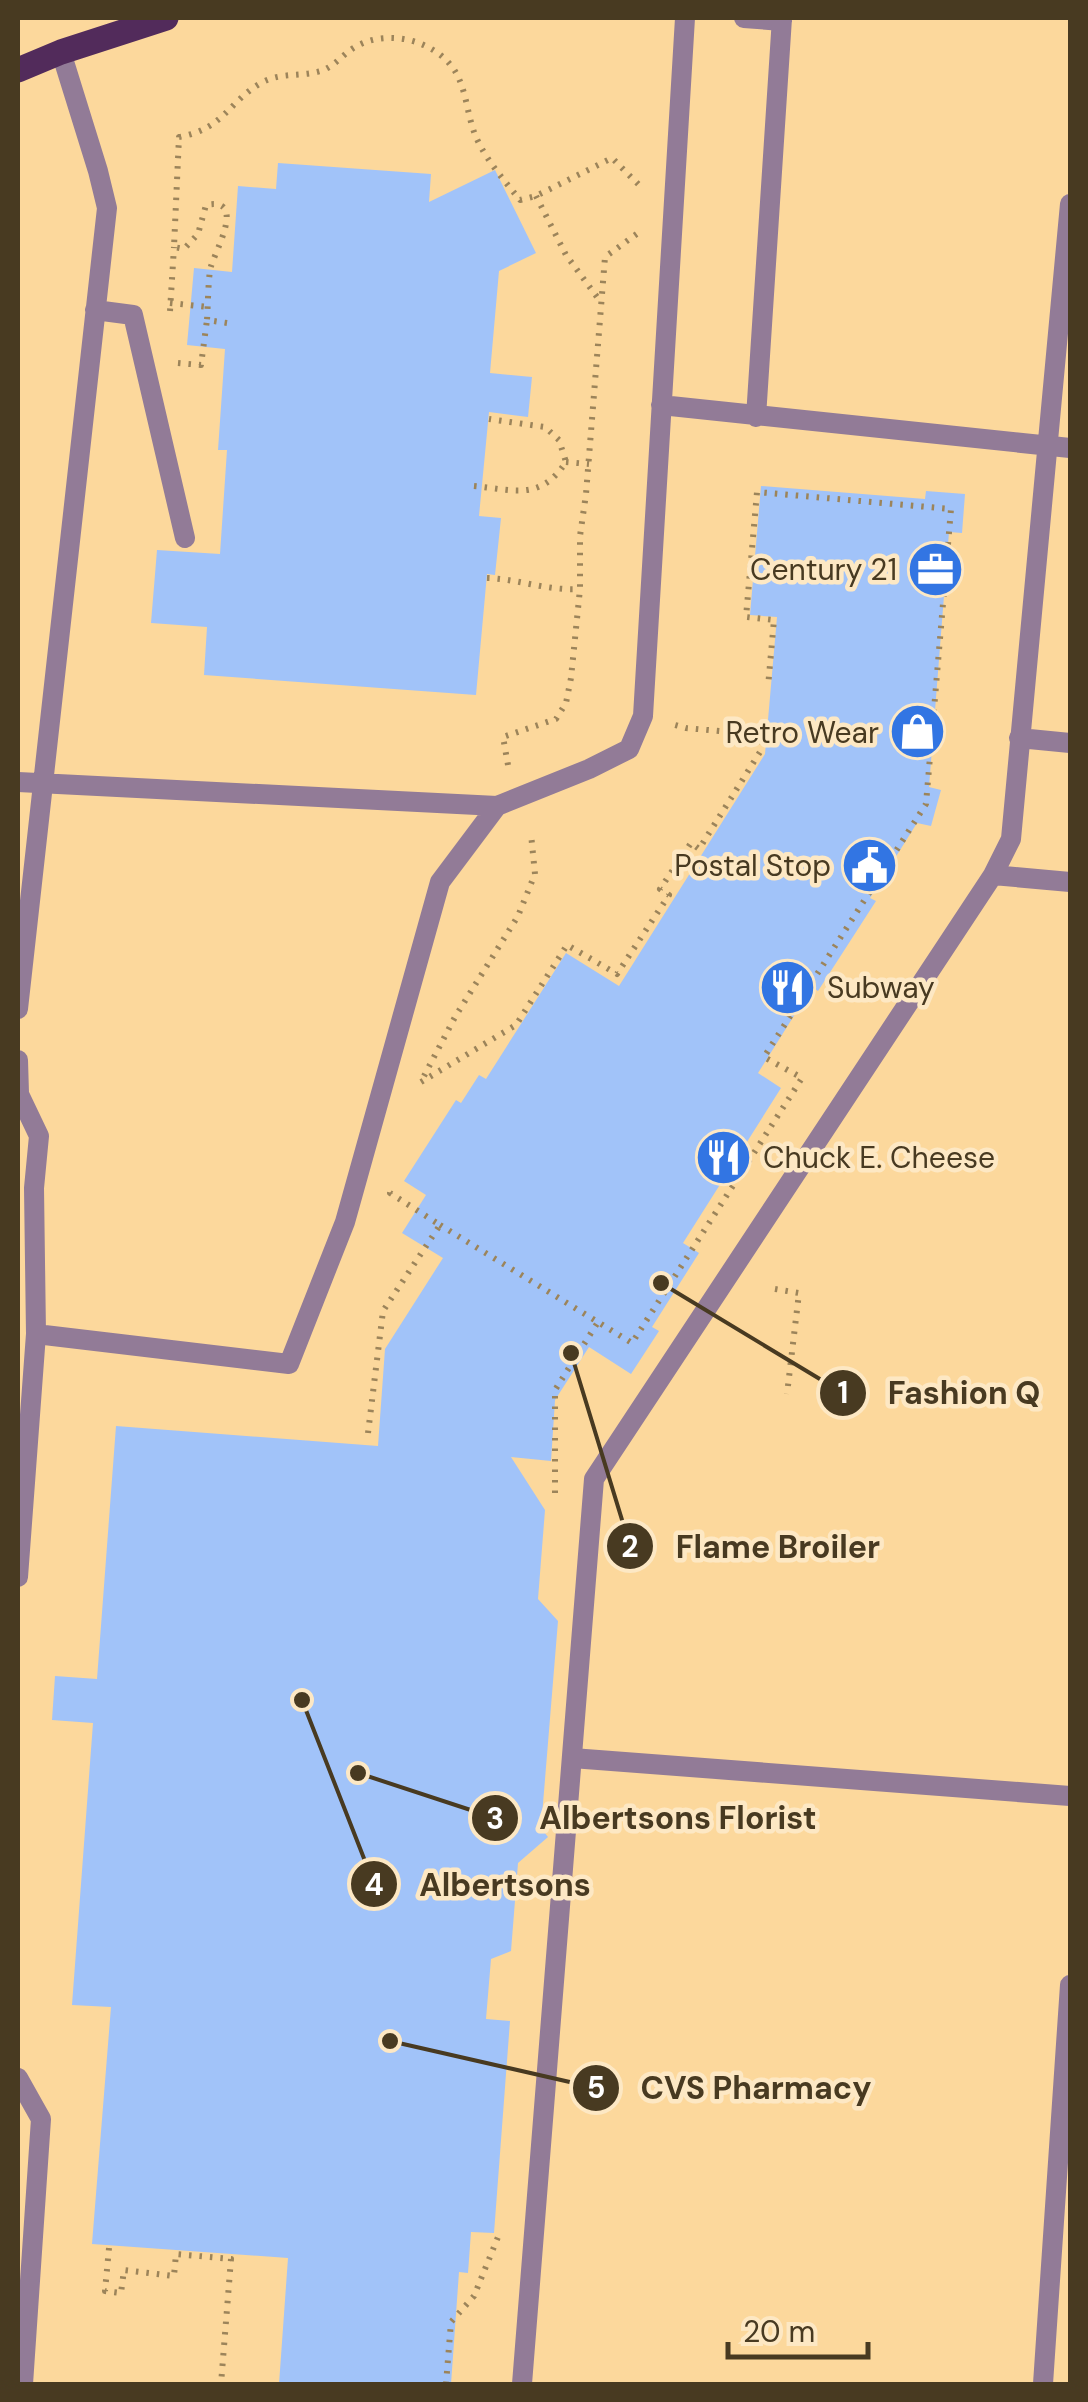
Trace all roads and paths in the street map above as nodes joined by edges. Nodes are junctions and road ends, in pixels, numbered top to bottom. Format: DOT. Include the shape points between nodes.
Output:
graph roads {
  1 [pos="166,18"];
  2 [pos="685,18"];
  3 [pos="744,18"];
  4 [pos="782,19"];
  5 [pos="61,52"];
  6 [pos="18,70"];
  7 [pos="642,188"];
  8 [pos="536,196"];
  9 [pos="1070,204"];
  10 [pos="639,219"];
  11 [pos="174,248"];
  12 [pos="170,303"];
  13 [pos="602,303"];
  14 [pos="208,307"];
  15 [pos="95,310"];
  16 [pos="207,320"];
  17 [pos="169,322"];
  18 [pos="227,323"];
  19 [pos="1066,327"];
  20 [pos="201,365"];
  21 [pos="661,405"];
  22 [pos="756,416"];
  23 [pos="488,420"];
  24 [pos="1048,446"];
  25 [pos="1070,448"];
  26 [pos="566,462"];
  27 [pos="589,464"];
  28 [pos="474,486"];
  29 [pos="185,538"];
  30 [pos="487,578"];
  31 [pos="580,589"];
  32 [pos="768,687"];
  33 [pos="642,716"];
  34 [pos="1019,738"];
  35 [pos="1070,743"];
  36 [pos="508,765"];
  37 [pos="18,782"];
  38 [pos="42,784"];
  39 [pos="498,806"];
  40 [pos="531,834"];
  41 [pos="992,875"];
  42 [pos="1070,882"];
  43 [pos="18,1009"];
  44 [pos="18,1060"];
  45 [pos="18,1092"];
  46 [pos="396,1174"];
  47 [pos="440,1226"];
  48 [pos="775,1289"];
  49 [pos="36,1334"];
  50 [pos="788,1394"];
  51 [pos="368,1433"];
  52 [pos="18,1577"];
  53 [pos="572,1758"];
  54 [pos="1070,1796"];
  55 [pos="1070,1985"];
  56 [pos="18,2078"];
  57 [pos="1066,2138"];
  58 [pos="109,2248"];
  59 [pos="1062,2254"];
  60 [pos="474,2296"];
  61 [pos="23,2384"];
  62 [pos="221,2384"];
  63 [pos="446,2384"];
  64 [pos="522,2384"];
  65 [pos="1043,2384"];
  1 -- 5 [label="main road"];
  2 -- 21 [label="lane"];
  3 -- 4 [label="lane"];
  4 -- 22 [label="lane"];
  5 -- 6 [label="main road"];
  5 -- 15 [label="lane" via="106,208"];
  7 -- 8 [label="path" via="612,158"];
  8 -- 11 [label="path" via="520,200 487,157 454,70 421,44 386,37 362,42 321,71 264,81 209,128 179,137"];
  8 -- 13 [label="path" via="566,255"];
  9 -- 19 [label="lane"];
  10 -- 13 [label="path" via="638,235 605,256"];
  11 -- 12 [label="path"];
  11 -- 14 [label="path" via="190,245 206,205 221,206 227,216 210,265"];
  12 -- 14 [label="path"];
  12 -- 17 [label="path"];
  13 -- 27 [label="path"];
  14 -- 16 [label="path"];
  15 -- 29 [label="lane" via="133,314"];
  15 -- 38 [label="lane"];
  16 -- 18 [label="path"];
  16 -- 20 [label="path"];
  19 -- 24 [label="lane"];
  21 -- 22 [label="lane"];
  21 -- 33 [label="lane"];
  22 -- 24 [label="lane"];
  23 -- 26 [label="path" via="545,427"];
  24 -- 25 [label="lane"];
  24 -- 34 [label="lane"];
  26 -- 27 [label="path"];
  26 -- 28 [label="path" via="555,479 535,490"];
  27 -- 31 [label="path"];
  30 -- 31 [label="path"];
  31 -- 36 [label="path" via="566,703 556,720 503,737"];
  32 -- 47 [label="path" via="774,620 746,618 757,492 951,509 926,804 764,1056 802,1078 632,1344"];
  33 -- 39 [label="lane" via="628,749"];
  33 -- 40 [label="path" via="762,735 760,752 699,849 691,843 660,889 668,895 617,974 567,945 516,1025 420,1082 518,916 535,874"];
  34 -- 35 [label="lane"];
  34 -- 41 [label="lane" via="1011,839"];
  37 -- 38 [label="lane"];
  38 -- 39 [label="lane"];
  38 -- 43 [label="lane"];
  39 -- 49 [label="lane" via="440,882 345,1222 289,1364"];
  41 -- 42 [label="lane"];
  41 -- 53 [label="lane" via="594,1479"];
  44 -- 45 [label="lane"];
  45 -- 49 [label="lane" via="38,1136"];
  46 -- 47 [label="path" via="390,1193"];
  47 -- 51 [label="path" via="383,1311"];
  48 -- 50 [label="path" via="799,1293"];
  49 -- 52 [label="lane"];
  53 -- 54 [label="lane"];
  53 -- 64 [label="lane"];
  55 -- 57 [label="lane"];
  56 -- 61 [label="lane" via="41,2119"];
  57 -- 59 [label="lane"];
  58 -- 62 [label="path" via="104,2291 121,2293 124,2270 174,2276 176,2254 231,2259"];
  59 -- 65 [label="lane"];
  60 -- 63 [label="path" via="450,2322"];
}
